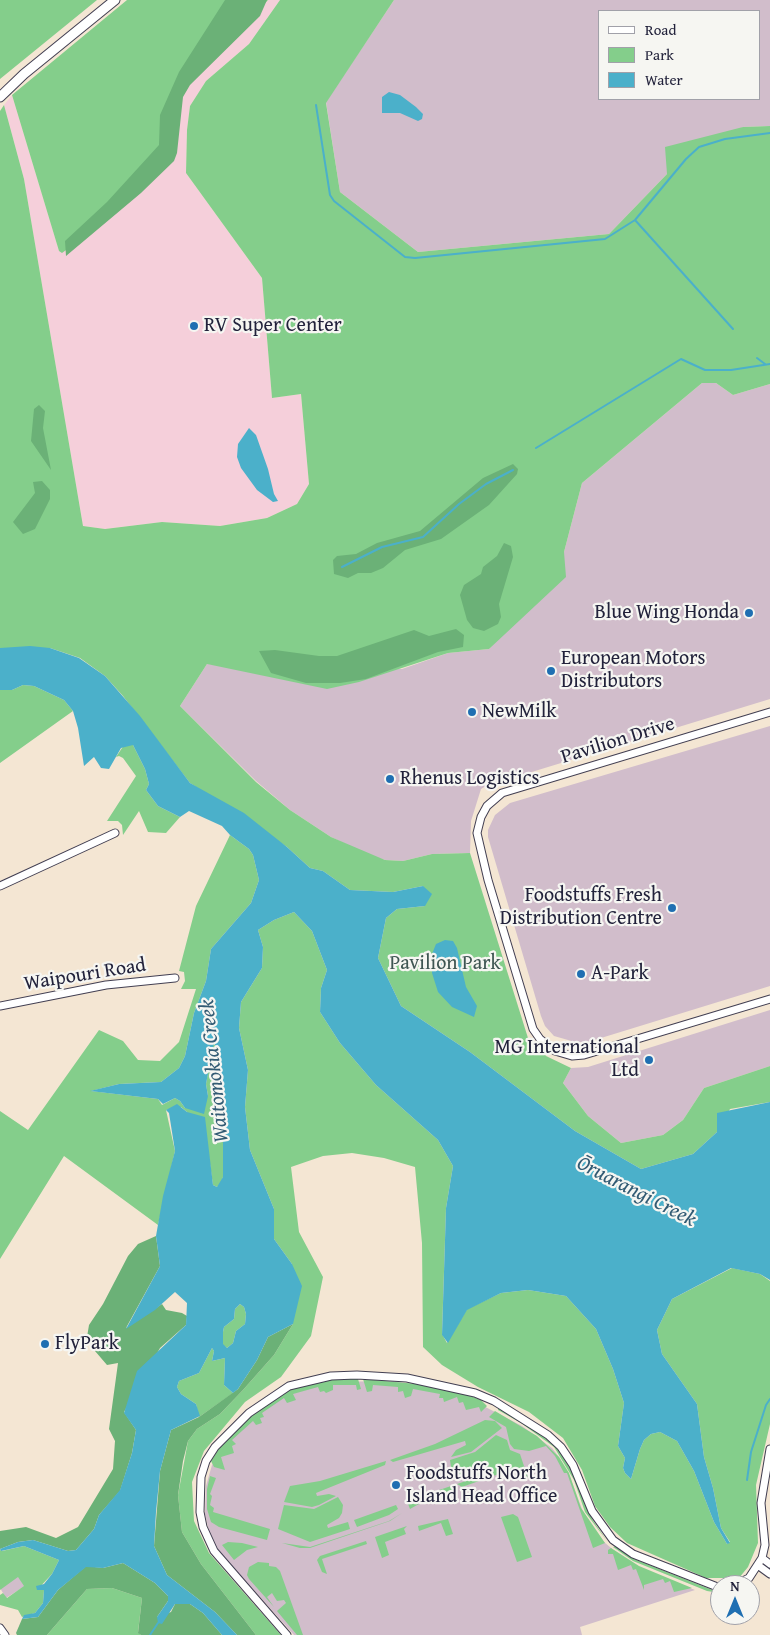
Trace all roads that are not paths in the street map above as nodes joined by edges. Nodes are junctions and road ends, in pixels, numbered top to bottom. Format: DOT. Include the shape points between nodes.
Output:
graph roads {
  1 [pos="115,0"];
  2 [pos="0,98"];
  3 [pos="770,712"];
  4 [pos="114,832"];
  5 [pos="0,886"];
  6 [pos="175,978"];
  7 [pos="770,999"];
  8 [pos="0,1006"];
  9 [pos="770,1449"];
  10 [pos="760,1562"];
  11 [pos="770,1564"];
  12 [pos="770,1574"];
  13 [pos="751,1575"];
  14 [pos="710,1584"];
  15 [pos="0,1628"];
  16 [pos="5,1635"];
  17 [pos="287,1635"];
  1 -- 2 [label="street" via="24,74"];
  3 -- 7 [label="street, Pavilion Drive" via="502,793 487,806 477,833 533,1028 540,1039 555,1051 572,1056 584,1055"];
  4 -- 5 [label="street"];
  6 -- 8 [label="street, Waipouri Road" via="106,985"];
  9 -- 10 [label="street" via="761,1503 764,1545"];
  10 -- 11 [label="street"];
  10 -- 12 [label="street"];
  10 -- 13 [label="street"];
  14 -- 17 [label="street" via="633,1554 613,1540 592,1511 573,1465 561,1448 548,1435 494,1401 460,1389 407,1378 331,1376 289,1386 249,1413 215,1447 201,1477 200,1512 214,1552"];
  15 -- 16 [label="street"];
}
